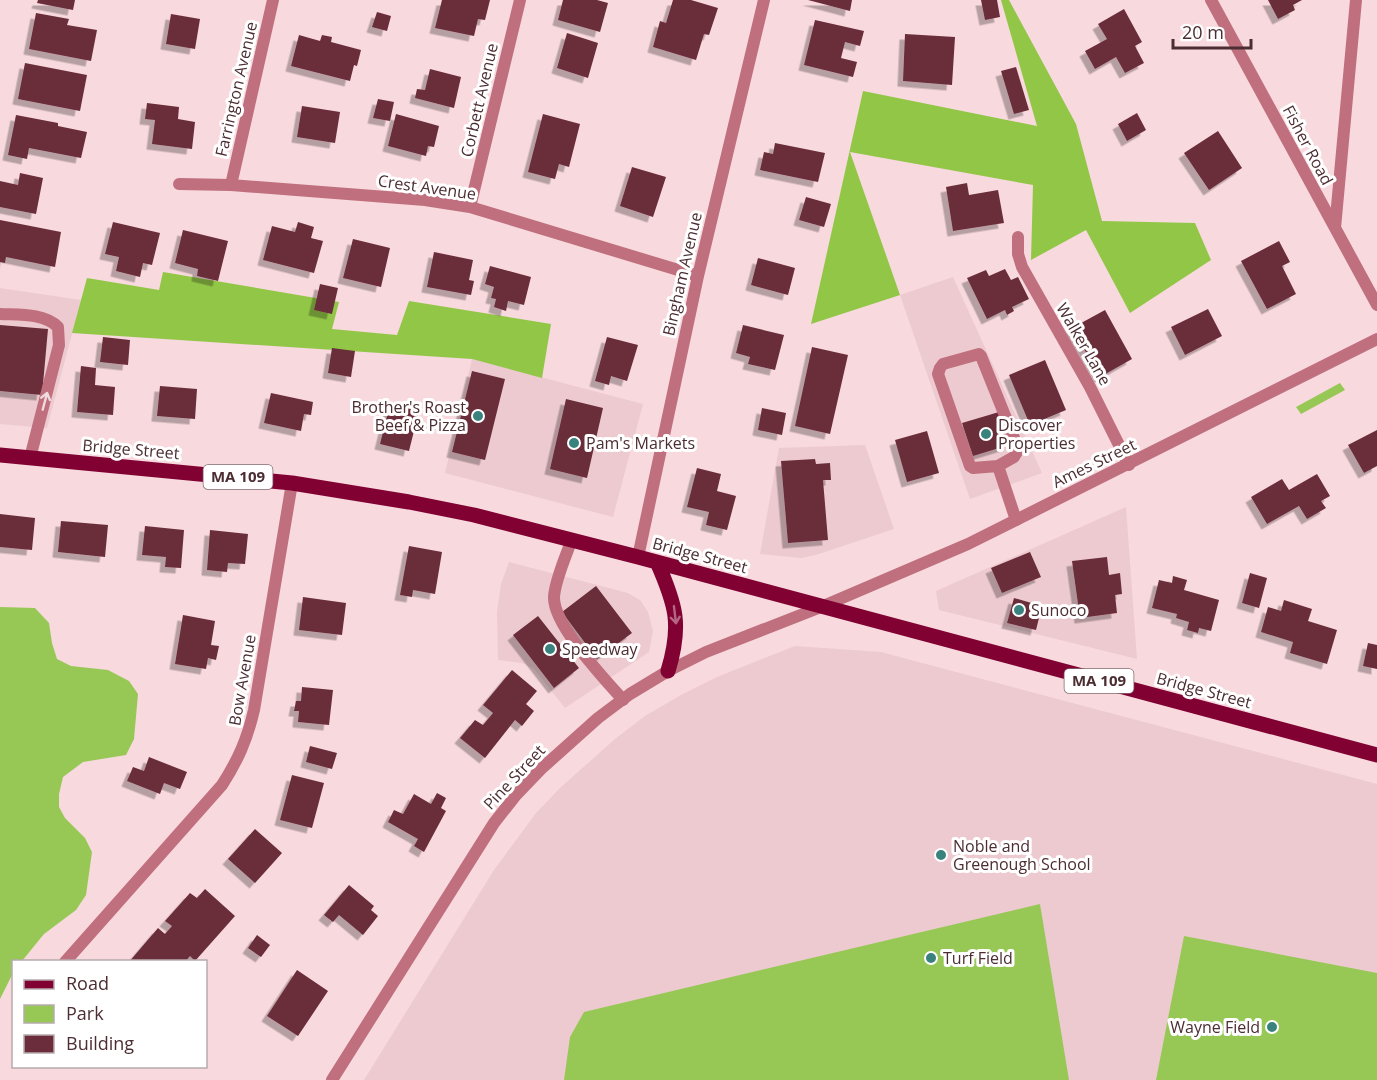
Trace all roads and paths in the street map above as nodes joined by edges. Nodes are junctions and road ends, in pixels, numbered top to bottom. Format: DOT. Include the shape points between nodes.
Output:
graph roads {
  1 [pos="273,0"];
  2 [pos="520,0"];
  3 [pos="764,0"];
  4 [pos="1211,0"];
  5 [pos="1356,0"];
  6 [pos="179,184"];
  7 [pos="231,185"];
  8 [pos="470,207"];
  9 [pos="1334,229"];
  10 [pos="1018,237"];
  11 [pos="698,276"];
  12 [pos="1377,305"];
  13 [pos="0,314"];
  14 [pos="1377,339"];
  15 [pos="0,455"];
  16 [pos="30,458"];
  17 [pos="1129,465"];
  18 [pos="998,466"];
  19 [pos="292,483"];
  20 [pos="1016,520"];
  21 [pos="572,539"];
  22 [pos="638,557"];
  23 [pos="657,562"];
  24 [pos="821,607"];
  25 [pos="668,671"];
  26 [pos="623,700"];
  27 [pos="1377,755"];
  28 [pos="66,960"];
  29 [pos="332,1080"];
  1 -- 7 [label="street, Farrington Avenue"];
  2 -- 8 [label="street, Corbett Avenue"];
  3 -- 11 [label="street, Bingham Avenue"];
  4 -- 9 [label="street, Fisher Road"];
  5 -- 9 [label="street"];
  6 -- 7 [label="street, Crest Avenue"];
  7 -- 8 [label="street, Crest Avenue"];
  8 -- 11 [label="street, Crest Avenue"];
  9 -- 12 [label="street, Fisher Road"];
  10 -- 17 [label="street, Walker Lane" via="1022,267"];
  11 -- 22 [label="street, Bingham Avenue"];
  16 -- 13 [label="street, one-way" via="59,345 58,327 51,320"];
  14 -- 17 [label="street, Ames Street"];
  15 -- 16 [label="main road, Bridge Street / MA 109"];
  16 -- 19 [label="main road, Bridge Street / MA 109"];
  17 -- 20 [label="street, Ames Street"];
  18 -- 18 [label="street" via="1014,457 1016,443 981,356 943,364 938,374 970,466"];
  18 -- 20 [label="street"];
  19 -- 21 [label="main road, Bridge Street / MA 109" via="409,502"];
  19 -- 28 [label="street, Bow Avenue" via="254,710 238,760 222,785"];
  20 -- 24 [label="street, Ames Street"];
  21 -- 22 [label="main road, Bridge Street / MA 109"];
  21 -- 26 [label="street" via="554,596 556,612 582,652"];
  22 -- 23 [label="main road, Bridge Street / MA 109"];
  23 -- 24 [label="main road, Bridge Street / MA 109"];
  23 -- 25 [label="main road, one-way" via="676,618 676,646"];
  24 -- 25 [label="street, Pine Street"];
  24 -- 27 [label="main road, Bridge Street / MA 109"];
  25 -- 26 [label="street, Pine Street"];
  26 -- 29 [label="street, Pine Street" via="541,769 494,823"];
}
